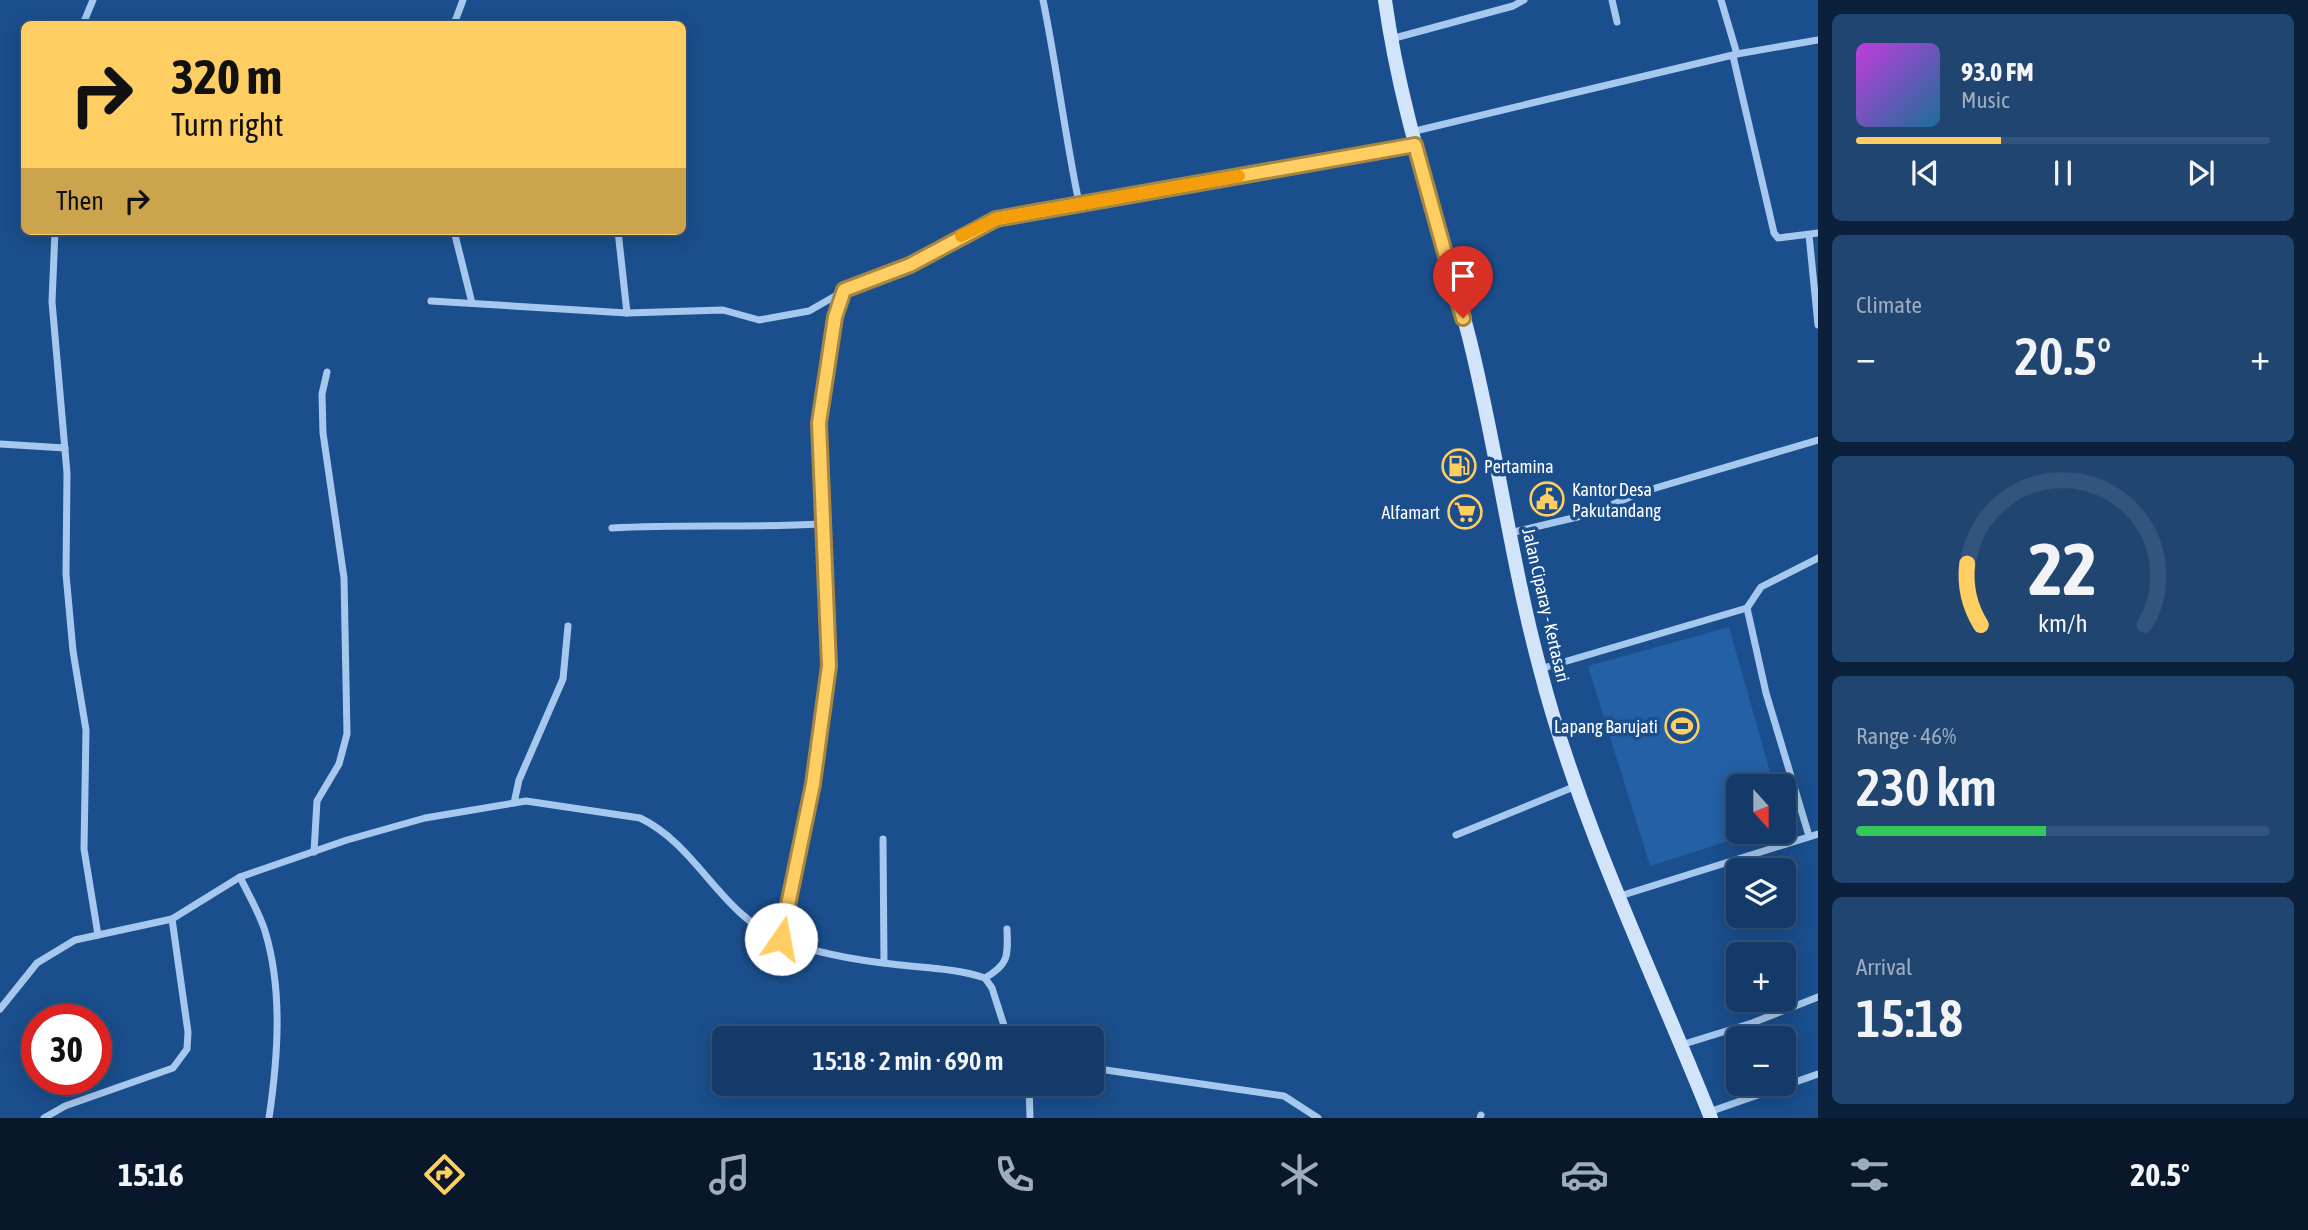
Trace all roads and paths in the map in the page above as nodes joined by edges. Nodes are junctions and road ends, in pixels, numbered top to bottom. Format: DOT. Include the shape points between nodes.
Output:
graph roads {
  1 [pos="93,0"];
  2 [pos="463,0"];
  3 [pos="1043,0"];
  4 [pos="1385,0"];
  5 [pos="1524,0"];
  6 [pos="1612,0"];
  7 [pos="1721,0"];
  8 [pos="84,21"];
  9 [pos="455,21"];
  10 [pos="1617,22"];
  11 [pos="1391,39"];
  12 [pos="1818,40"];
  13 [pos="1735,55"];
  14 [pos="1413,138"];
  15 [pos="1079,204"];
  16 [pos="1818,233"];
  17 [pos="55,235"];
  18 [pos="455,235"];
  19 [pos="618,235"];
  20 [pos="1809,235"];
  21 [pos="844,290"];
  22 [pos="431,301"];
  23 [pos="472,303"];
  24 [pos="627,313"];
  25 [pos="1818,325"];
  26 [pos="327,372"];
  27 [pos="1818,440"];
  28 [pos="0,444"];
  29 [pos="65,448"];
  30 [pos="821,524"];
  31 [pos="612,528"];
  32 [pos="1509,533"];
  33 [pos="1818,558"];
  34 [pos="1747,608"];
  35 [pos="568,626"];
  36 [pos="1540,669"];
  37 [pos="1577,785"];
  38 [pos="514,803"];
  39 [pos="1456,835"];
  40 [pos="1814,835"];
  41 [pos="883,839"];
  42 [pos="314,852"];
  43 [pos="240,877"];
  44 [pos="1620,896"];
  45 [pos="172,919"];
  46 [pos="1007,929"];
  47 [pos="98,935"];
  48 [pos="781,939"];
  49 [pos="884,963"];
  50 [pos="985,978"];
  51 [pos="1818,997"];
  52 [pos="0,1009"];
  53 [pos="1003,1026"];
  54 [pos="1681,1045"];
  55 [pos="1104,1070"];
  56 [pos="1818,1074"];
  57 [pos="1029,1096"];
  58 [pos="1710,1115"];
  59 [pos="44,1118"];
  60 [pos="269,1118"];
  61 [pos="1030,1118"];
  62 [pos="1318,1118"];
  1 -- 8 [label="street"];
  2 -- 9 [label="street"];
  3 -- 15 [label="street"];
  4 -- 11 [label="main road, Jalan Ciparay - Kertasari"];
  5 -- 11 [label="street"];
  6 -- 10 [label="street"];
  7 -- 13 [label="street"];
  11 -- 14 [label="main road, Jalan Ciparay - Kertasari"];
  12 -- 13 [label="street"];
  13 -- 14 [label="street"];
  13 -- 20 [label="street" via="1771,227 1778,238"];
  14 -- 15 [label="street"];
  14 -- 32 [label="main road, Jalan Ciparay - Kertasari" via="1470,343"];
  15 -- 21 [label="street" via="996,219 910,265"];
  16 -- 20 [label="street"];
  17 -- 29 [label="street" via="52,302"];
  18 -- 23 [label="street"];
  19 -- 24 [label="street"];
  20 -- 25 [label="street"];
  21 -- 24 [label="street" via="809,311 759,320 723,310"];
  21 -- 30 [label="street" via="835,317 819,423"];
  22 -- 23 [label="street"];
  23 -- 24 [label="street"];
  26 -- 42 [label="street" via="322,394 324,433 344,578 347,734 339,764 317,801"];
  27 -- 32 [label="street" via="1642,492 1590,514"];
  28 -- 29 [label="street"];
  29 -- 47 [label="street" via="68,604 86,730 83,829"];
  30 -- 31 [label="street"];
  30 -- 48 [label="street" via="829,666 813,784"];
  32 -- 36 [label="main road, Jalan Ciparay - Kertasari"];
  33 -- 34 [label="street" via="1761,587"];
  34 -- 36 [label="street"];
  34 -- 40 [label="street" via="1766,693"];
  35 -- 38 [label="street" via="563,679 519,780"];
  36 -- 37 [label="main road, Jalan Ciparay - Kertasari"];
  37 -- 39 [label="street"];
  37 -- 44 [label="main road, Jalan Ciparay - Kertasari"];
  38 -- 42 [label="street" via="425,818"];
  38 -- 48 [label="street" via="640,818 674,839 729,903"];
  40 -- 44 [label="street"];
  41 -- 49 [label="street"];
  42 -- 43 [label="street"];
  43 -- 45 [label="street"];
  43 -- 60 [label="street" via="264,928 276,976"];
  44 -- 54 [label="main road, Jalan Ciparay - Kertasari"];
  45 -- 47 [label="street"];
  45 -- 59 [label="street" via="188,1032 182,1059 173,1068 65,1106"];
  46 -- 50 [label="street" via="1005,962"];
  47 -- 52 [label="street" via="75,940 37,963"];
  48 -- 49 [label="street"];
  49 -- 50 [label="street"];
  50 -- 53 [label="street"];
  51 -- 54 [label="street"];
  54 -- 58 [label="main road, Jalan Ciparay - Kertasari"];
  55 -- 62 [label="street" via="1284,1096"];
  56 -- 58 [label="street"];
  57 -- 61 [label="street"];
}
